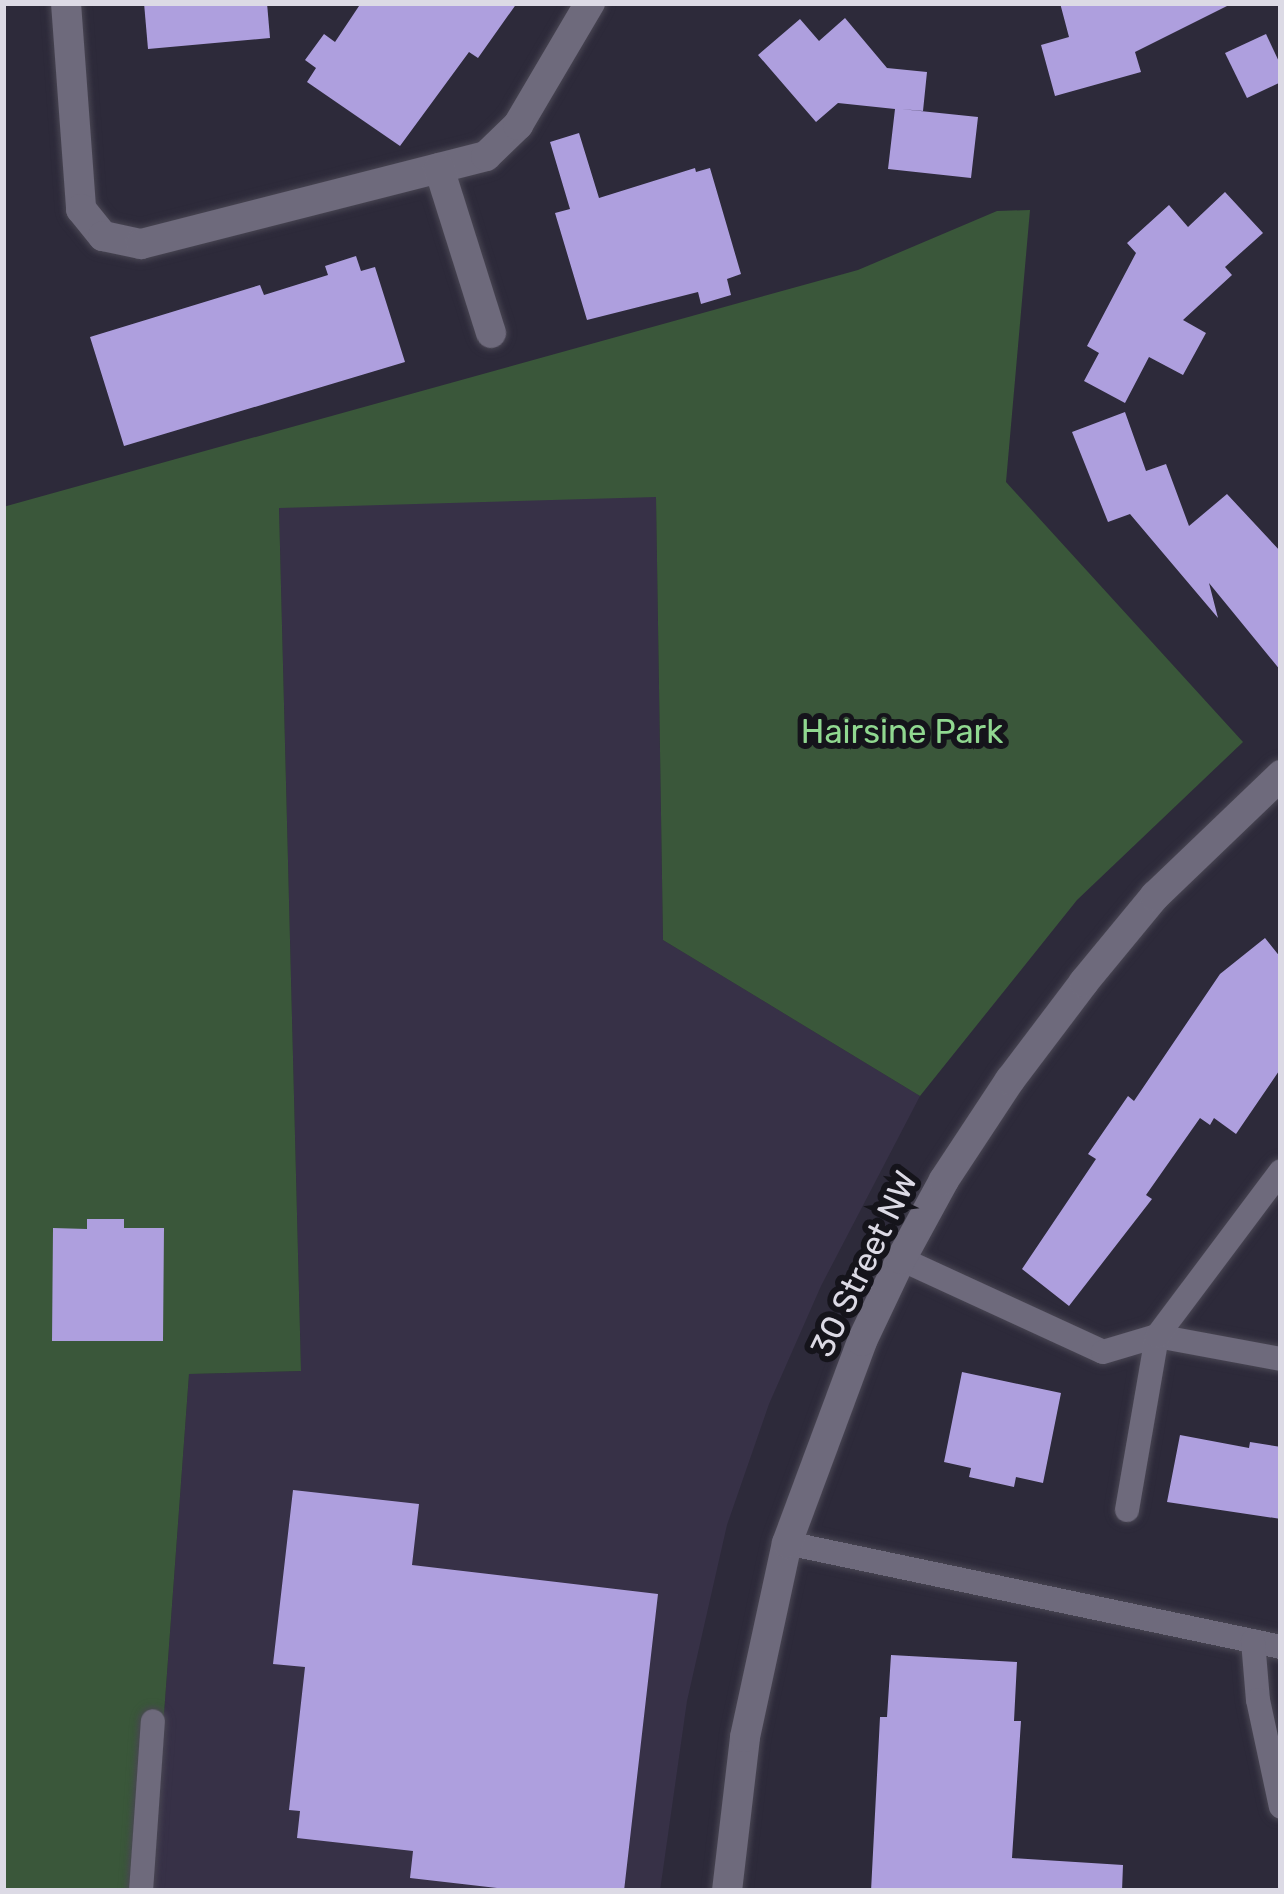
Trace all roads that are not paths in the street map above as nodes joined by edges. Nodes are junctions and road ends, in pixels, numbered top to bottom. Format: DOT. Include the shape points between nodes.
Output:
graph roads {
  1 [pos="66,3"];
  2 [pos="590,3"];
  3 [pos="440,168"];
  4 [pos="491,333"];
  5 [pos="1281,775"];
  6 [pos="1281,1171"];
  7 [pos="901,1259"];
  8 [pos="1157,1336"];
  9 [pos="1281,1359"];
  10 [pos="1127,1510"];
  11 [pos="787,1543"];
  12 [pos="1253,1641"];
  13 [pos="1281,1647"];
  14 [pos="153,1721"];
  15 [pos="1281,1807"];
  16 [pos="141,1891"];
  17 [pos="727,1891"];
  1 -- 3 [label="street" via="81,209 103,236 141,244"];
  2 -- 3 [label="street" via="518,125 486,156"];
  3 -- 4 [label="street"];
  5 -- 7 [label="street, 30 Street NW" via="1155,896 1084,982 944,1180"];
  6 -- 8 [label="lane"];
  7 -- 8 [label="lane" via="1103,1352"];
  7 -- 11 [label="street, 30 Street NW"];
  8 -- 9 [label="lane"];
  8 -- 10 [label="lane"];
  11 -- 12 [label="lane"];
  11 -- 17 [label="street, 30 Street NW" via="745,1737"];
  12 -- 13 [label="lane"];
  12 -- 15 [label="lane"];
  14 -- 16 [label="lane"];
}
